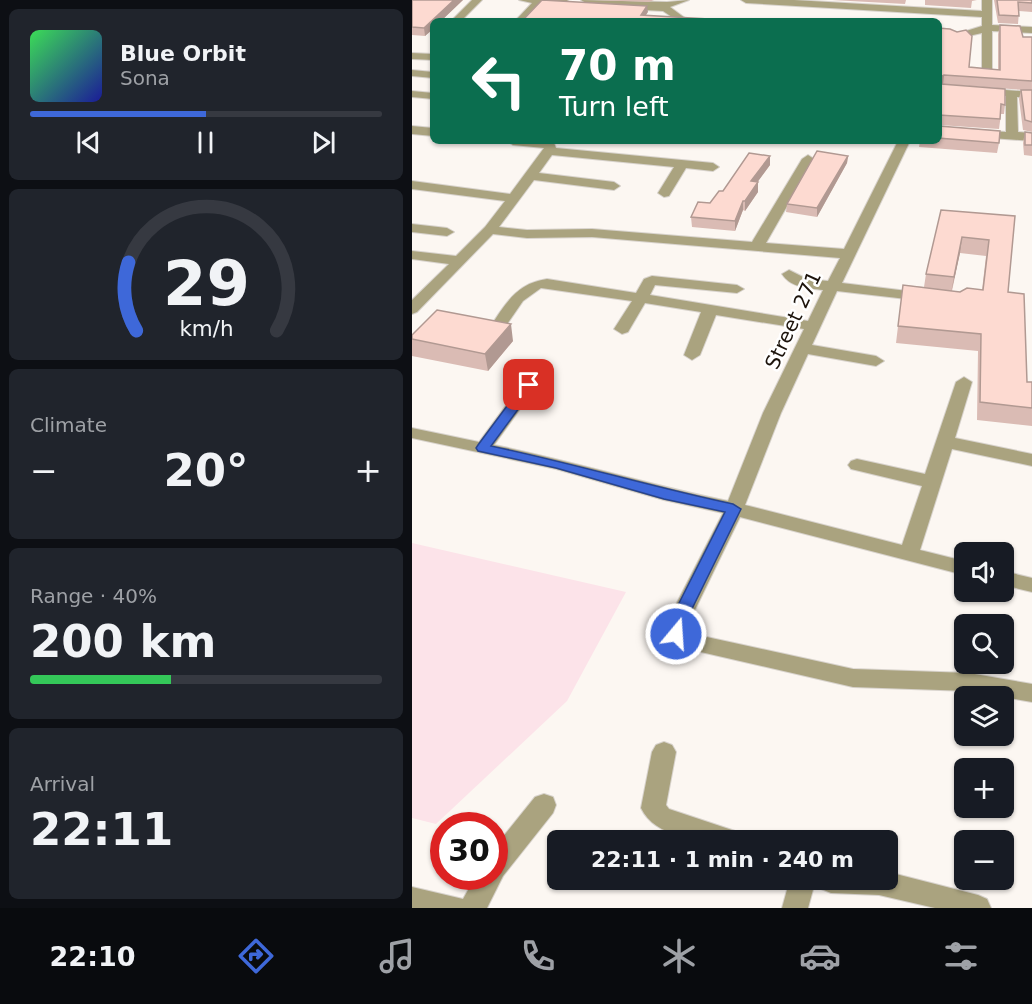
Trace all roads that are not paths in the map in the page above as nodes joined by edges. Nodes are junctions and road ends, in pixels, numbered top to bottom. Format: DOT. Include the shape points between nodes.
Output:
graph roads {
  1 [pos="477,0"];
  2 [pos="524,0"];
  3 [pos="539,0"];
  4 [pos="684,0"];
  5 [pos="746,0"];
  6 [pos="987,0"];
  7 [pos="579,2"];
  8 [pos="799,2"];
  9 [pos="860,3"];
  10 [pos="601,4"];
  11 [pos="668,4"];
  12 [pos="923,5"];
  13 [pos="459,18"];
  14 [pos="523,18"];
  15 [pos="662,18"];
  16 [pos="682,18"];
  17 [pos="987,25"];
  18 [pos="1032,25"];
  19 [pos="1032,30"];
  20 [pos="951,35"];
  21 [pos="412,56"];
  22 [pos="430,57"];
  23 [pos="987,72"];
  24 [pos="412,73"];
  25 [pos="430,75"];
  26 [pos="966,90"];
  27 [pos="1011,93"];
  28 [pos="412,94"];
  29 [pos="1032,95"];
  30 [pos="430,96"];
  31 [pos="942,130"];
  32 [pos="1012,136"];
  33 [pos="1032,137"];
  34 [pos="538,144"];
  35 [pos="902,147"];
  36 [pos="549,151"];
  37 [pos="808,159"];
  38 [pos="682,164"];
  39 [pos="713,166"];
  40 [pos="531,176"];
  41 [pos="412,185"];
  42 [pos="614,186"];
  43 [pos="664,193"];
  44 [pos="515,199"];
  45 [pos="412,228"];
  46 [pos="490,230"];
  47 [pos="447,232"];
  48 [pos="757,246"];
  49 [pos="848,254"];
  50 [pos="412,255"];
  51 [pos="461,261"];
  52 [pos="789,274"];
  53 [pos="832,287"];
  54 [pos="737,289"];
  55 [pos="641,298"];
  56 [pos="935,298"];
  57 [pos="412,309"];
  58 [pos="710,310"];
  59 [pos="813,326"];
  60 [pos="498,327"];
  61 [pos="622,329"];
  62 [pos="803,348"];
  63 [pos="692,355"];
  64 [pos="876,361"];
  65 [pos="541,369"];
  66 [pos="964,382"];
  67 [pos="412,433"];
  68 [pos="945,442"];
  69 [pos="482,448"];
  70 [pos="1032,460"];
  71 [pos="857,465"];
  72 [pos="932,482"];
  73 [pos="733,509"];
  74 [pos="909,554"];
  75 [pos="954,565"];
  76 [pos="1014,581"];
  77 [pos="1032,585"];
  78 [pos="1032,693"];
  79 [pos="664,752"];
  80 [pos="544,805"];
  81 [pos="701,830"];
  82 [pos="508,850"];
  83 [pos="898,888"];
  84 [pos="483,890"];
  85 [pos="800,890"];
  86 [pos="412,899"];
  87 [pos="454,908"];
  88 [pos="473,908"];
  89 [pos="795,908"];
  90 [pos="978,908"];
  1 -- 13 [label="street"];
  2 -- 3 [label="street"];
  3 -- 7 [label="street"];
  3 -- 14 [label="street"];
  4 -- 11 [label="street"];
  5 -- 8 [label="street"];
  6 -- 17 [label="street"];
  7 -- 10 [label="street"];
  8 -- 9 [label="street"];
  9 -- 12 [label="street"];
  10 -- 11 [label="street"];
  11 -- 15 [label="street"];
  11 -- 16 [label="street"];
  12 -- 17 [label="street" via="961,13"];
  17 -- 18 [label="street"];
  17 -- 19 [label="street"];
  17 -- 20 [label="street"];
  17 -- 23 [label="street"];
  21 -- 22 [label="street"];
  24 -- 25 [label="street"];
  26 -- 27 [label="street"];
  27 -- 29 [label="street"];
  27 -- 32 [label="street"];
  28 -- 30 [label="street"];
  31 -- 32 [label="street"];
  32 -- 33 [label="street"];
  34 -- 36 [label="street" via="550,146"];
  35 -- 49 [label="street, Street 271"];
  36 -- 38 [label="street"];
  36 -- 40 [label="street"];
  37 -- 48 [label="street"];
  38 -- 39 [label="street"];
  38 -- 43 [label="street"];
  40 -- 42 [label="street"];
  40 -- 44 [label="street"];
  41 -- 44 [label="street"];
  44 -- 46 [label="street"];
  45 -- 47 [label="street"];
  46 -- 48 [label="street" via="592,233"];
  46 -- 51 [label="street"];
  48 -- 49 [label="street"];
  49 -- 53 [label="street, Street 271"];
  50 -- 51 [label="street"];
  51 -- 57 [label="street"];
  52 -- 53 [label="street" via="804,283"];
  53 -- 56 [label="street"];
  53 -- 59 [label="street, Street 271"];
  54 -- 55 [label="street" via="652,280"];
  55 -- 58 [label="street"];
  55 -- 60 [label="street" via="536,283 524,290"];
  55 -- 61 [label="street"];
  58 -- 59 [label="street"];
  58 -- 63 [label="street"];
  59 -- 62 [label="street, Street 271"];
  62 -- 64 [label="street"];
  62 -- 73 [label="street, Street 271"];
  65 -- 69 [label="street"];
  66 -- 68 [label="street"];
  67 -- 69 [label="street"];
  68 -- 70 [label="street"];
  68 -- 72 [label="street"];
  69 -- 73 [label="street"];
  71 -- 72 [label="street"];
  72 -- 74 [label="street"];
  73 -- 74 [label="street"];
  73 -- 78 [label="street, Street 271" via="678,621 676,634 687,641 853,678 969,682"];
  74 -- 75 [label="street"];
  76 -- 77 [label="street"];
  79 -- 81 [label="street" via="654,808 661,816"];
  80 -- 82 [label="street"];
  83 -- 90 [label="street"];
  84 -- 88 [label="street"];
  85 -- 89 [label="street"];
  86 -- 87 [label="street"];
}
